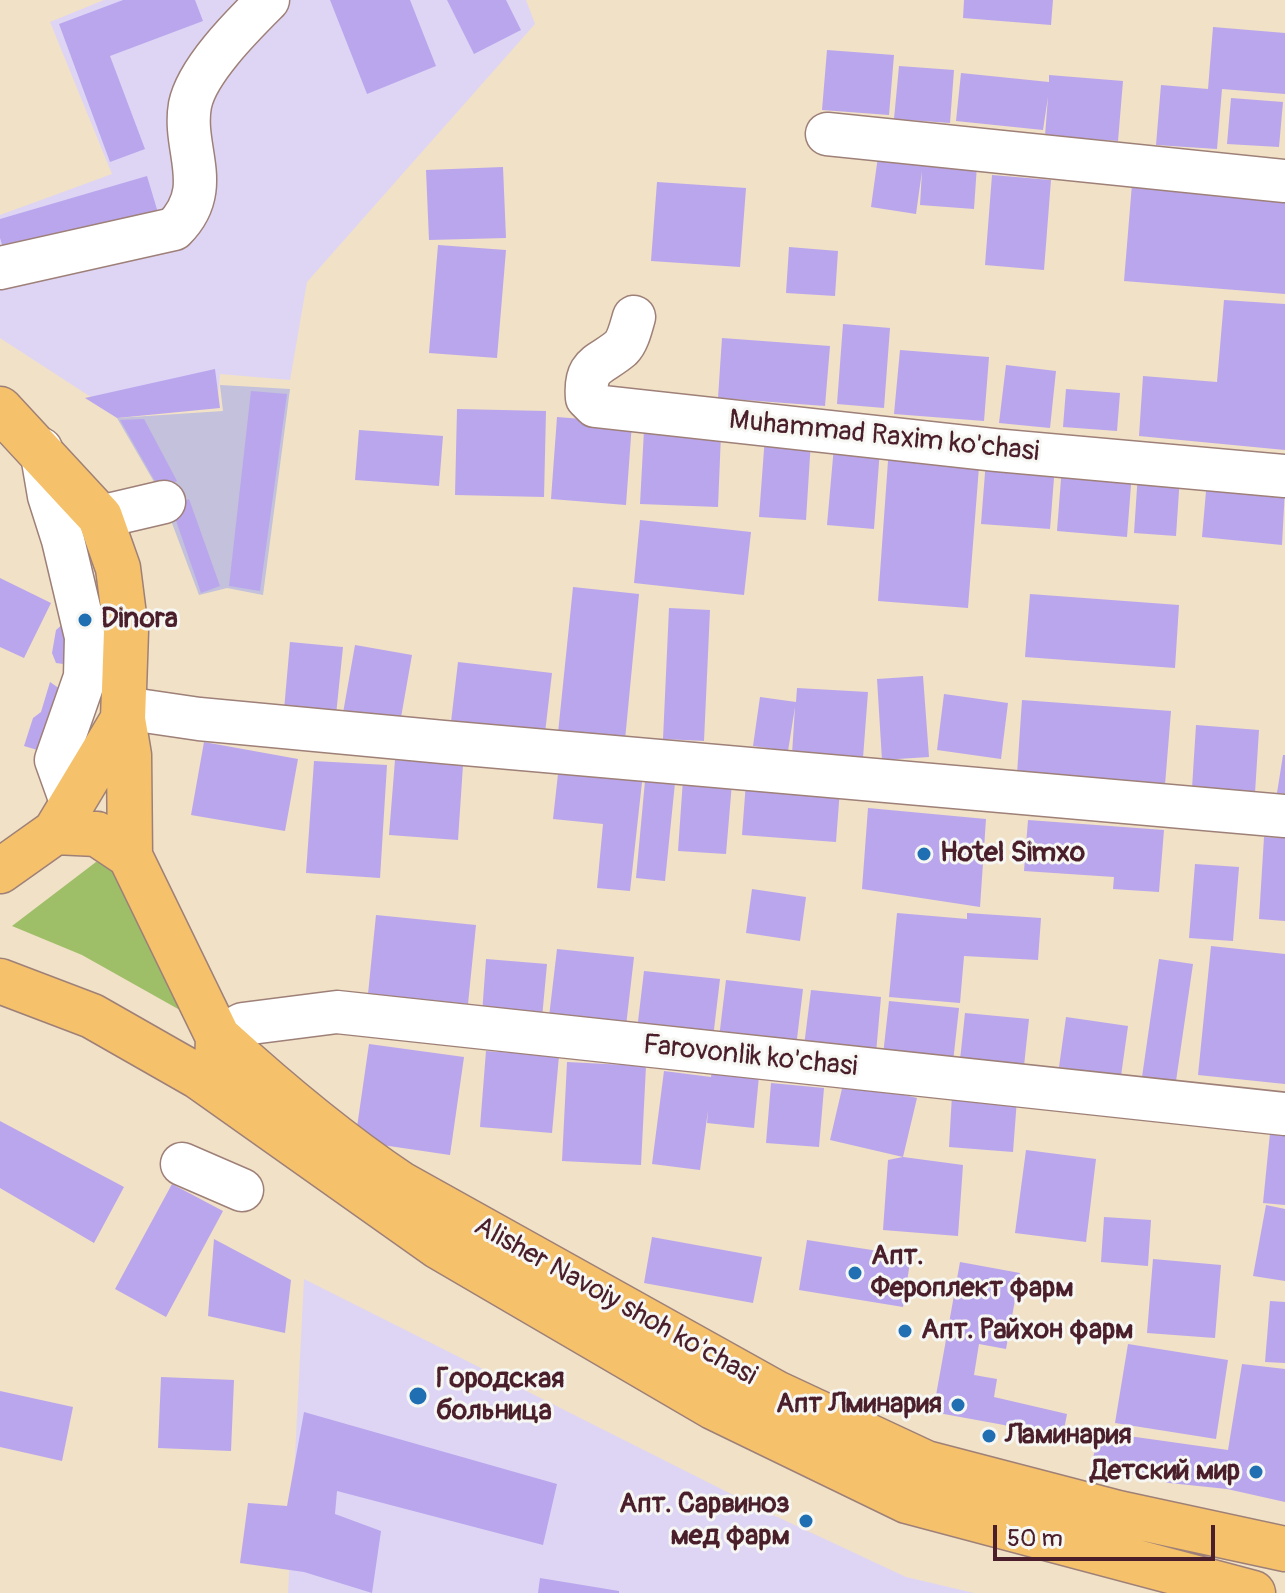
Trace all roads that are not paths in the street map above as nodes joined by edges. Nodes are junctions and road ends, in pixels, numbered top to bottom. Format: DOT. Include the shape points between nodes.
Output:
graph roads {
  1 [pos="268,0"];
  2 [pos="827,134"];
  3 [pos="1285,181"];
  4 [pos="0,268"];
  5 [pos="634,317"];
  6 [pos="0,409"];
  7 [pos="41,449"];
  8 [pos="1285,476"];
  9 [pos="164,502"];
  10 [pos="100,517"];
  11 [pos="123,713"];
  12 [pos="1285,816"];
  13 [pos="63,817"];
  14 [pos="130,856"];
  15 [pos="0,871"];
  16 [pos="1,984"];
  17 [pos="218,1037"];
  18 [pos="199,1077"];
  19 [pos="1285,1114"];
  20 [pos="182,1164"];
  21 [pos="242,1190"];
  22 [pos="1285,1549"];
  23 [pos="1253,1593"];
  1 -- 4 [label="street" via="207,72 190,104 191,213 174,229"];
  2 -- 3 [label="street"];
  5 -- 8 [label="street, Muhammad Raxim ko'chasi" via="624,346 598,362 585,379 587,398 595,406"];
  6 -- 7 [label="main road"];
  7 -- 10 [label="main road"];
  7 -- 13 [label="street" via="86,637 85,677 56,760"];
  9 -- 10 [label="street"];
  10 -- 11 [label="main road" via="118,568 126,631"];
  11 -- 12 [label="street"];
  11 -- 13 [label="main road"];
  11 -- 14 [label="main road"];
  13 -- 14 [label="main road"];
  13 -- 15 [label="main road"];
  14 -- 17 [label="main road"];
  16 -- 18 [label="main road, Alisher Navoiy shoh ko'chasi" via="92,1016"];
  17 -- 18 [label="main road" via="217,1067"];
  17 -- 19 [label="street, Farovonlik ko'chasi" via="243,1024 337,1012"];
  17 -- 22 [label="main road, Alisher Navoiy shoh ko'chasi" via="281,1095 401,1184 776,1393 926,1463"];
  18 -- 23 [label="main road, Alisher Navoiy shoh ko'chasi" via="325,1167 427,1252 713,1407 907,1501"];
  20 -- 21 [label="street"];
}
